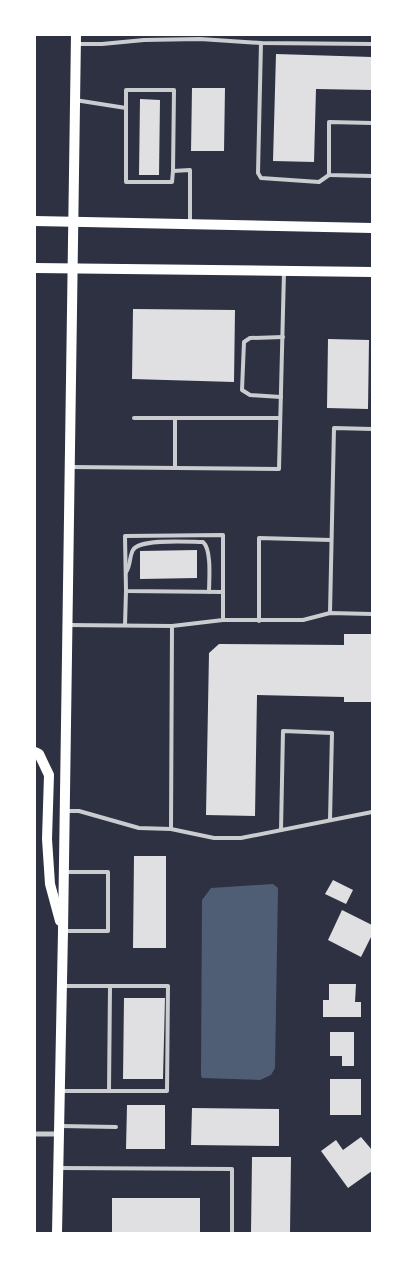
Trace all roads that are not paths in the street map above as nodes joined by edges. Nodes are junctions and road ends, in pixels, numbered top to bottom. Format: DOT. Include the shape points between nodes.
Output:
graph roads {
  1 [pos="76,39"];
  2 [pos="261,43"];
  3 [pos="372,44"];
  4 [pos="74,99"];
  5 [pos="126,108"];
  6 [pos="372,123"];
  7 [pos="173,171"];
  8 [pos="329,175"];
  9 [pos="372,176"];
  10 [pos="35,221"];
  11 [pos="74,222"];
  12 [pos="190,224"];
  13 [pos="372,228"];
  14 [pos="35,268"];
  15 [pos="72,268"];
  16 [pos="284,272"];
  17 [pos="372,272"];
  18 [pos="283,337"];
  19 [pos="281,397"];
  20 [pos="134,418"];
  21 [pos="176,418"];
  22 [pos="280,418"];
  23 [pos="372,429"];
  24 [pos="69,467"];
  25 [pos="175,468"];
  26 [pos="331,540"];
  27 [pos="126,572"];
  28 [pos="126,591"];
  29 [pos="209,592"];
  30 [pos="223,592"];
  31 [pos="330,613"];
  32 [pos="372,614"];
  33 [pos="223,620"];
  34 [pos="258,620"];
  35 [pos="67,625"];
  36 [pos="125,625"];
  37 [pos="172,626"];
  38 [pos="35,752"];
  39 [pos="65,811"];
  40 [pos="372,812"];
  41 [pos="330,820"];
  42 [pos="171,829"];
  43 [pos="281,830"];
  44 [pos="64,872"];
  45 [pos="63,931"];
  46 [pos="62,986"];
  47 [pos="110,987"];
  48 [pos="60,1091"];
  49 [pos="108,1091"];
  50 [pos="116,1127"];
  51 [pos="59,1130"];
  52 [pos="35,1134"];
  53 [pos="58,1168"];
  54 [pos="57,1233"];
  55 [pos="232,1233"];
  1 -- 2 [label="lane" via="102,44 200,39"];
  1 -- 4 [label="main road"];
  2 -- 3 [label="lane"];
  2 -- 8 [label="lane" via="258,173 262,178 316,182"];
  4 -- 5 [label="lane"];
  4 -- 11 [label="main road"];
  5 -- 7 [label="lane" via="126,182 172,182"];
  5 -- 7 [label="lane" via="126,90 174,90"];
  6 -- 8 [label="lane" via="329,122"];
  7 -- 12 [label="lane" via="190,170"];
  8 -- 9 [label="lane"];
  10 -- 11 [label="main road"];
  11 -- 12 [label="main road"];
  11 -- 15 [label="main road"];
  12 -- 13 [label="main road"];
  14 -- 15 [label="main road"];
  15 -- 16 [label="main road"];
  15 -- 24 [label="main road"];
  16 -- 17 [label="main road"];
  16 -- 18 [label="lane"];
  18 -- 19 [label="lane"];
  18 -- 19 [label="lane" via="245,340 242,380 242,390 247,394"];
  19 -- 22 [label="lane"];
  20 -- 21 [label="lane"];
  21 -- 22 [label="lane"];
  21 -- 25 [label="lane"];
  22 -- 25 [label="lane" via="279,469"];
  23 -- 26 [label="lane" via="334,428"];
  24 -- 25 [label="lane"];
  24 -- 35 [label="main road"];
  26 -- 31 [label="lane"];
  26 -- 34 [label="lane" via="259,538"];
  27 -- 28 [label="lane"];
  27 -- 29 [label="lane" via="136,546 150,542 203,542 209,556"];
  27 -- 30 [label="lane" via="125,536 223,535"];
  28 -- 29 [label="lane"];
  28 -- 36 [label="lane"];
  29 -- 30 [label="lane"];
  30 -- 33 [label="lane"];
  31 -- 32 [label="lane"];
  31 -- 34 [label="lane" via="303,620"];
  33 -- 34 [label="lane"];
  33 -- 37 [label="lane"];
  35 -- 36 [label="lane"];
  35 -- 39 [label="main road"];
  36 -- 37 [label="lane"];
  37 -- 42 [label="lane"];
  38 -- 45 [label="main road" via="49,775 47,840 50,884"];
  39 -- 42 [label="lane" via="79,811 139,828"];
  39 -- 44 [label="main road"];
  40 -- 41 [label="lane"];
  41 -- 43 [label="lane"];
  41 -- 43 [label="lane" via="332,733 283,731"];
  42 -- 43 [label="lane" via="214,838 240,838"];
  44 -- 45 [label="main road"];
  44 -- 45 [label="lane" via="108,872 108,931"];
  45 -- 46 [label="main road"];
  46 -- 47 [label="lane"];
  46 -- 48 [label="main road"];
  47 -- 49 [label="lane"];
  47 -- 49 [label="lane" via="168,986 167,1091"];
  48 -- 49 [label="lane"];
  48 -- 51 [label="main road"];
  50 -- 51 [label="lane"];
  51 -- 52 [label="street"];
  51 -- 53 [label="main road"];
  53 -- 54 [label="main road"];
  53 -- 55 [label="lane" via="232,1169"];
}
